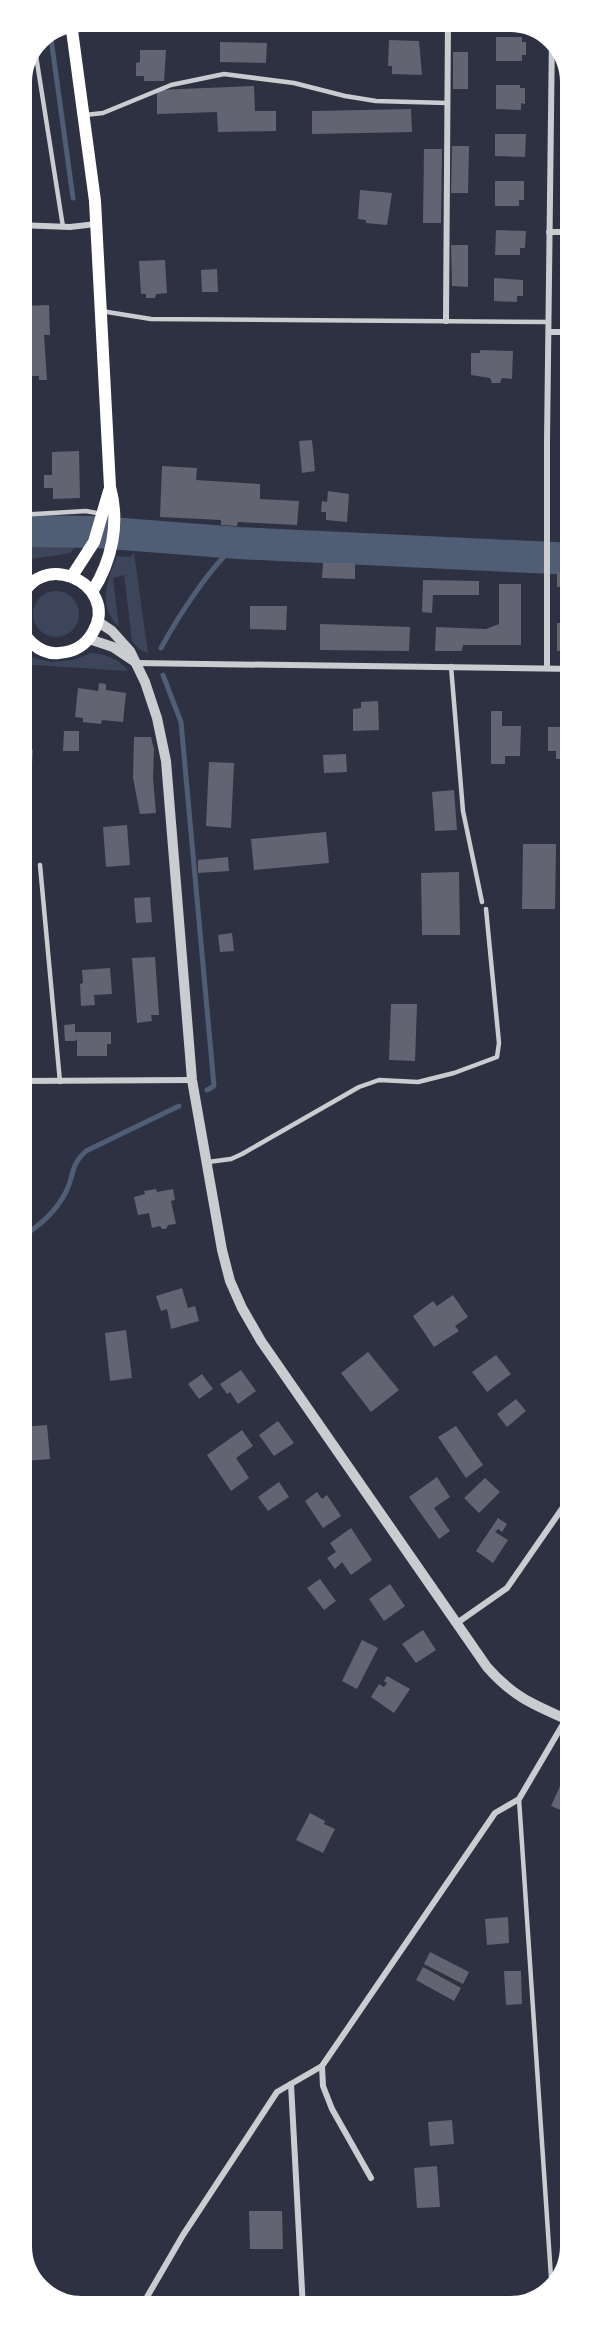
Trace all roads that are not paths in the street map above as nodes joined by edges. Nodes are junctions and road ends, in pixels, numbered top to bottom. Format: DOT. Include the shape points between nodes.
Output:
graph roads {
  1 [pos="448,29"];
  2 [pos="72,30"];
  3 [pos="552,48"];
  4 [pos="36,56"];
  5 [pos="447,103"];
  6 [pos="85,115"];
  7 [pos="96,224"];
  8 [pos="28,225"];
  9 [pos="63,227"];
  10 [pos="549,232"];
  11 [pos="564,232"];
  12 [pos="101,311"];
  13 [pos="446,321"];
  14 [pos="549,322"];
  15 [pos="549,332"];
  16 [pos="564,332"];
  17 [pos="28,514"];
  18 [pos="109,515"];
  19 [pos="72,576"];
  20 [pos="28,587"];
  21 [pos="92,592"];
  22 [pos="97,621"];
  23 [pos="89,639"];
  24 [pos="28,645"];
  25 [pos="136,663"];
  26 [pos="451,666"];
  27 [pos="547,667"];
  28 [pos="564,668"];
  29 [pos="40,866"];
  30 [pos="482,902"];
  31 [pos="486,909"];
  32 [pos="192,1080"];
  33 [pos="28,1082"];
  34 [pos="60,1082"];
  35 [pos="207,1162"];
  36 [pos="564,1506"];
  37 [pos="456,1623"];
  38 [pos="564,1718"];
  39 [pos="564,1730"];
  40 [pos="519,1799"];
  41 [pos="322,2066"];
  42 [pos="291,2084"];
  43 [pos="372,2178"];
  44 [pos="551,2281"];
  45 [pos="146,2299"];
  46 [pos="302,2300"];
  1 -- 5 [label="street"];
  2 -- 6 [label="main road"];
  3 -- 10 [label="street"];
  4 -- 9 [label="lane"];
  5 -- 6 [label="lane" via="376,101 294,83 224,74 171,85 103,113"];
  5 -- 13 [label="street"];
  6 -- 7 [label="main road"];
  7 -- 9 [label="street"];
  7 -- 12 [label="main road"];
  8 -- 9 [label="street"];
  10 -- 11 [label="street"];
  10 -- 14 [label="street"];
  12 -- 13 [label="lane" via="151,319"];
  12 -- 18 [label="main road"];
  13 -- 14 [label="lane"];
  14 -- 15 [label="street"];
  15 -- 16 [label="street"];
  15 -- 27 [label="street"];
  17 -- 18 [label="lane" via="86,511"];
  18 -- 19 [label="main road"];
  18 -- 21 [label="main road" via="109,560"];
  19 -- 20 [label="main road" via="54,574 36,579"];
  19 -- 21 [label="main road"];
  21 -- 22 [label="main road" via="97,603"];
  22 -- 23 [label="main road"];
  22 -- 25 [label="street" via="124,642"];
  23 -- 24 [label="main road" via="74,650 56,653"];
  23 -- 25 [label="street" via="113,647"];
  25 -- 26 [label="street"];
  25 -- 32 [label="street" via="154,705 166,761"];
  26 -- 27 [label="street"];
  26 -- 30 [label="lane" via="463,811"];
  27 -- 28 [label="street"];
  29 -- 34 [label="lane"];
  31 -- 35 [label="lane" via="499,1043 497,1057 418,1082 379,1080 359,1087 242,1154"];
  32 -- 34 [label="street"];
  32 -- 35 [label="street"];
  33 -- 34 [label="street"];
  35 -- 37 [label="street" via="230,1281 242,1308"];
  36 -- 37 [label="street" via="507,1588"];
  37 -- 38 [label="street" via="502,1684 529,1703"];
  39 -- 40 [label="street"];
  40 -- 41 [label="street" via="495,1813"];
  40 -- 44 [label="lane"];
  41 -- 42 [label="street"];
  41 -- 43 [label="street" via="323,2086 332,2109"];
  42 -- 45 [label="street" via="276,2092"];
  42 -- 46 [label="street"];
}
